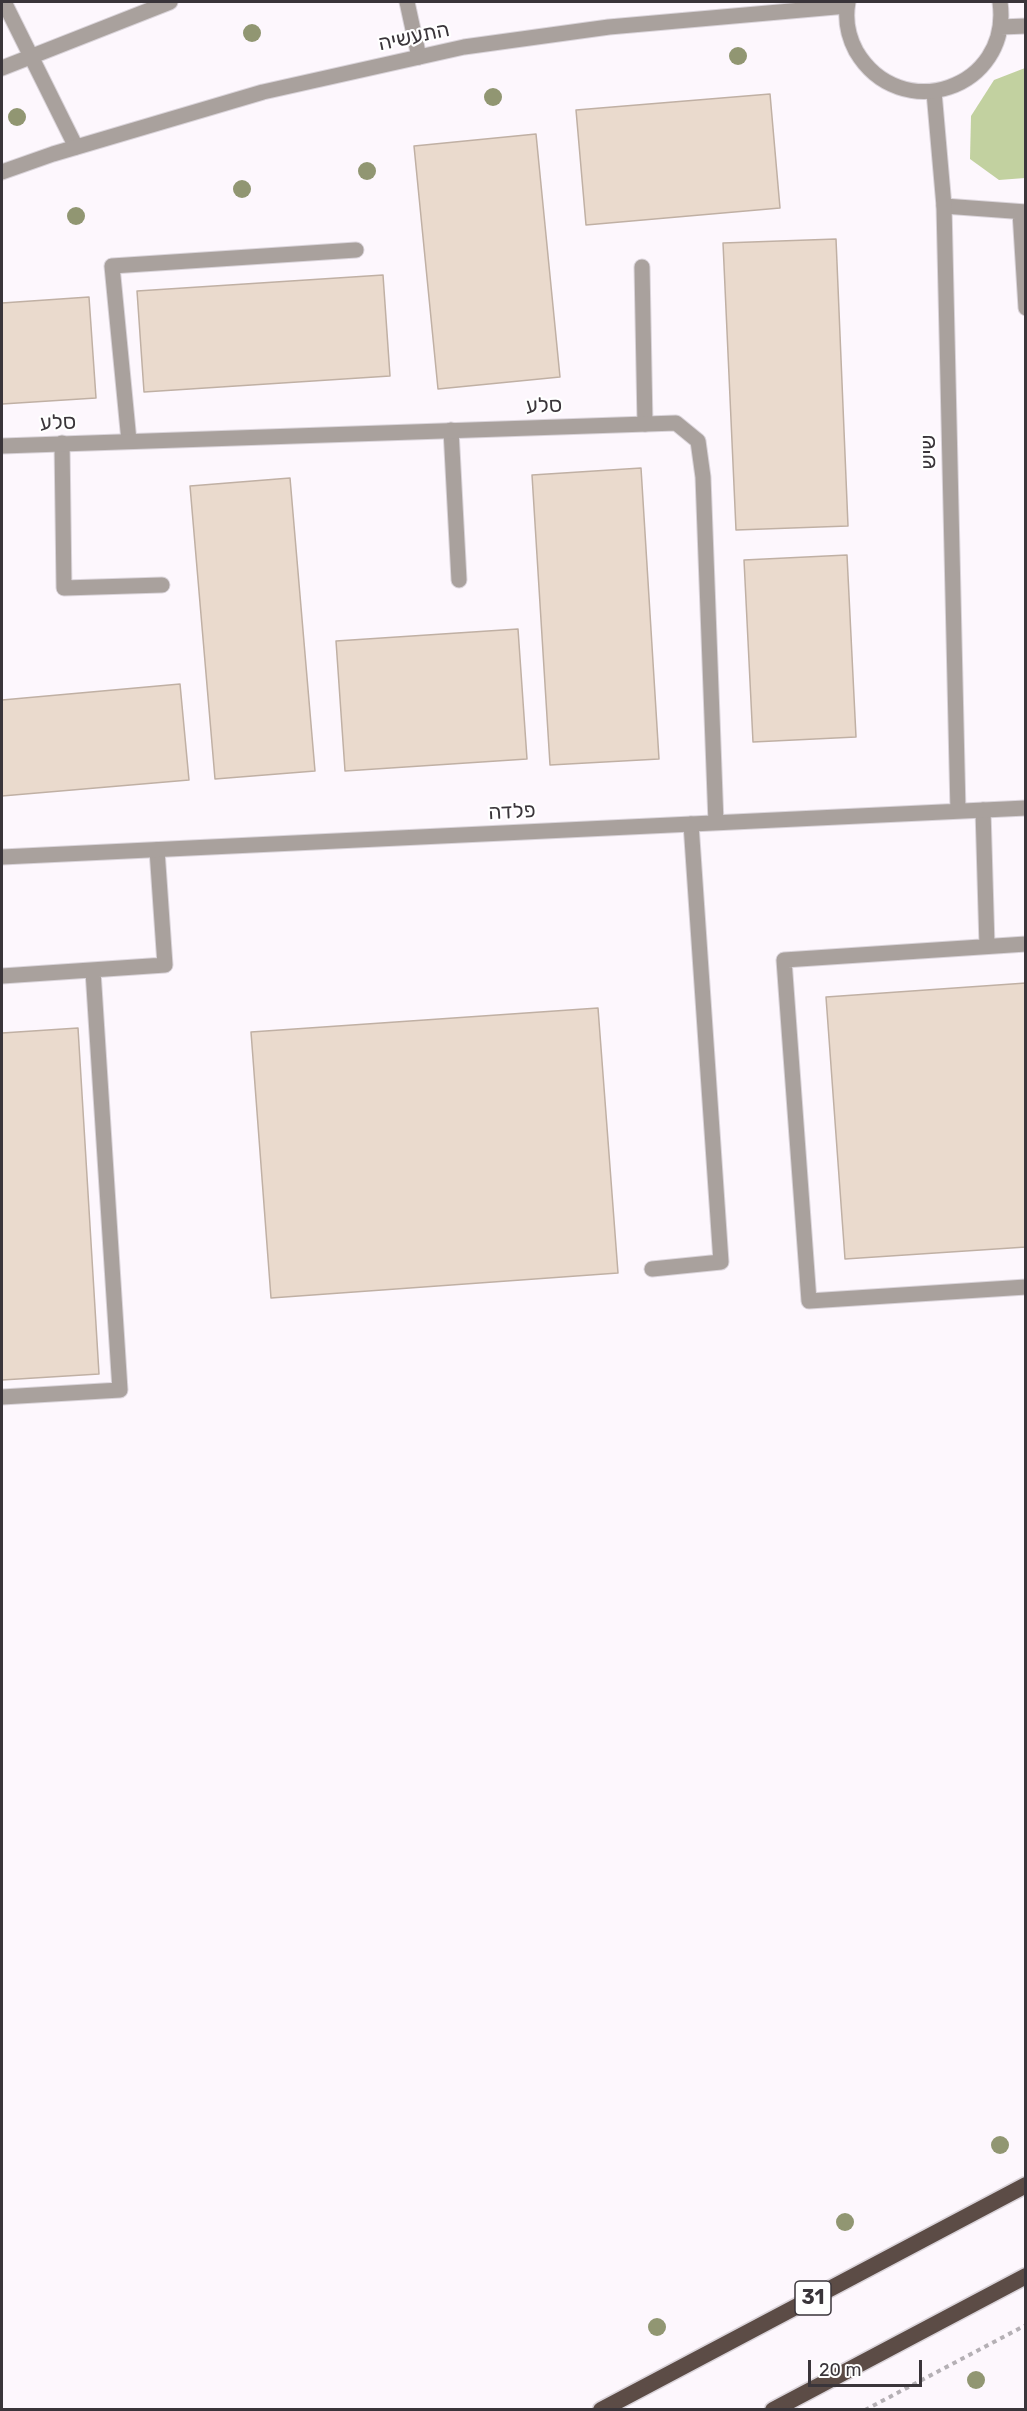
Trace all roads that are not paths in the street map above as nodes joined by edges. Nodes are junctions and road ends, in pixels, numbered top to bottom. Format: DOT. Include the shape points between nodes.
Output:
graph roads {
  1 [pos="4,2"];
  2 [pos="170,2"];
  3 [pos="407,2"];
  4 [pos="1000,2"];
  5 [pos="848,4"];
  6 [pos="1026,26"];
  7 [pos="1001,27"];
  8 [pos="32,56"];
  9 [pos="419,57"];
  10 [pos="2,68"];
  11 [pos="934,92"];
  12 [pos="76,147"];
  13 [pos="2,172"];
  14 [pos="944,206"];
  15 [pos="1023,212"];
  16 [pos="356,250"];
  17 [pos="642,267"];
  18 [pos="1026,308"];
  19 [pos="645,424"];
  20 [pos="451,430"];
  21 [pos="129,441"];
  22 [pos="62,444"];
  23 [pos="2,446"];
  24 [pos="459,580"];
  25 [pos="162,585"];
  26 [pos="1026,808"];
  27 [pos="983,810"];
  28 [pos="958,811"];
  29 [pos="716,823"];
  30 [pos="691,824"];
  31 [pos="157,850"];
  32 [pos="2,857"];
  33 [pos="1026,944"];
  34 [pos="987,946"];
  35 [pos="93,971"];
  36 [pos="2,976"];
  37 [pos="652,1269"];
  38 [pos="1026,1287"];
  39 [pos="2,1397"];
  40 [pos="1026,2185"];
  41 [pos="1026,2276"];
  42 [pos="601,2409"];
  43 [pos="773,2409"];
  1 -- 8 [label="street"];
  2 -- 8 [label="street"];
  3 -- 9 [label="street"];
  4 -- 7 [label="street"];
  5 -- 9 [label="street, התעשיה" via="609,27"];
  5 -- 11 [label="street" via="847,26 863,62 895,86 914,92"];
  6 -- 7 [label="street"];
  7 -- 11 [label="street" via="997,43 979,70 950,88"];
  8 -- 10 [label="street"];
  8 -- 12 [label="street"];
  9 -- 12 [label="street, התעשיה" via="263,92"];
  11 -- 14 [label="street, שיש"];
  12 -- 13 [label="street, התעשיה"];
  14 -- 15 [label="street"];
  14 -- 28 [label="street, שיש"];
  15 -- 18 [label="street"];
  16 -- 21 [label="street" via="112,266"];
  17 -- 19 [label="street"];
  19 -- 20 [label="street, סלע"];
  19 -- 29 [label="street, סלע" via="676,423 698,441 703,477"];
  20 -- 21 [label="street, סלע"];
  20 -- 24 [label="street"];
  21 -- 22 [label="street, סלע"];
  22 -- 23 [label="street, סלע"];
  22 -- 25 [label="street" via="64,588"];
  26 -- 27 [label="street, פלדה"];
  27 -- 28 [label="street, פלדה"];
  27 -- 34 [label="street"];
  28 -- 29 [label="street, פלדה"];
  29 -- 30 [label="street, פלדה"];
  30 -- 31 [label="street, פלדה"];
  30 -- 37 [label="street" via="721,1262"];
  31 -- 32 [label="street, פלדה"];
  31 -- 35 [label="street" via="165,965"];
  33 -- 34 [label="street"];
  34 -- 38 [label="street" via="784,960 808,1301"];
  35 -- 36 [label="street"];
  35 -- 39 [label="street" via="120,1390"];
  40 -- 42 [label="highway, 31"];
  41 -- 43 [label="highway"];
}
